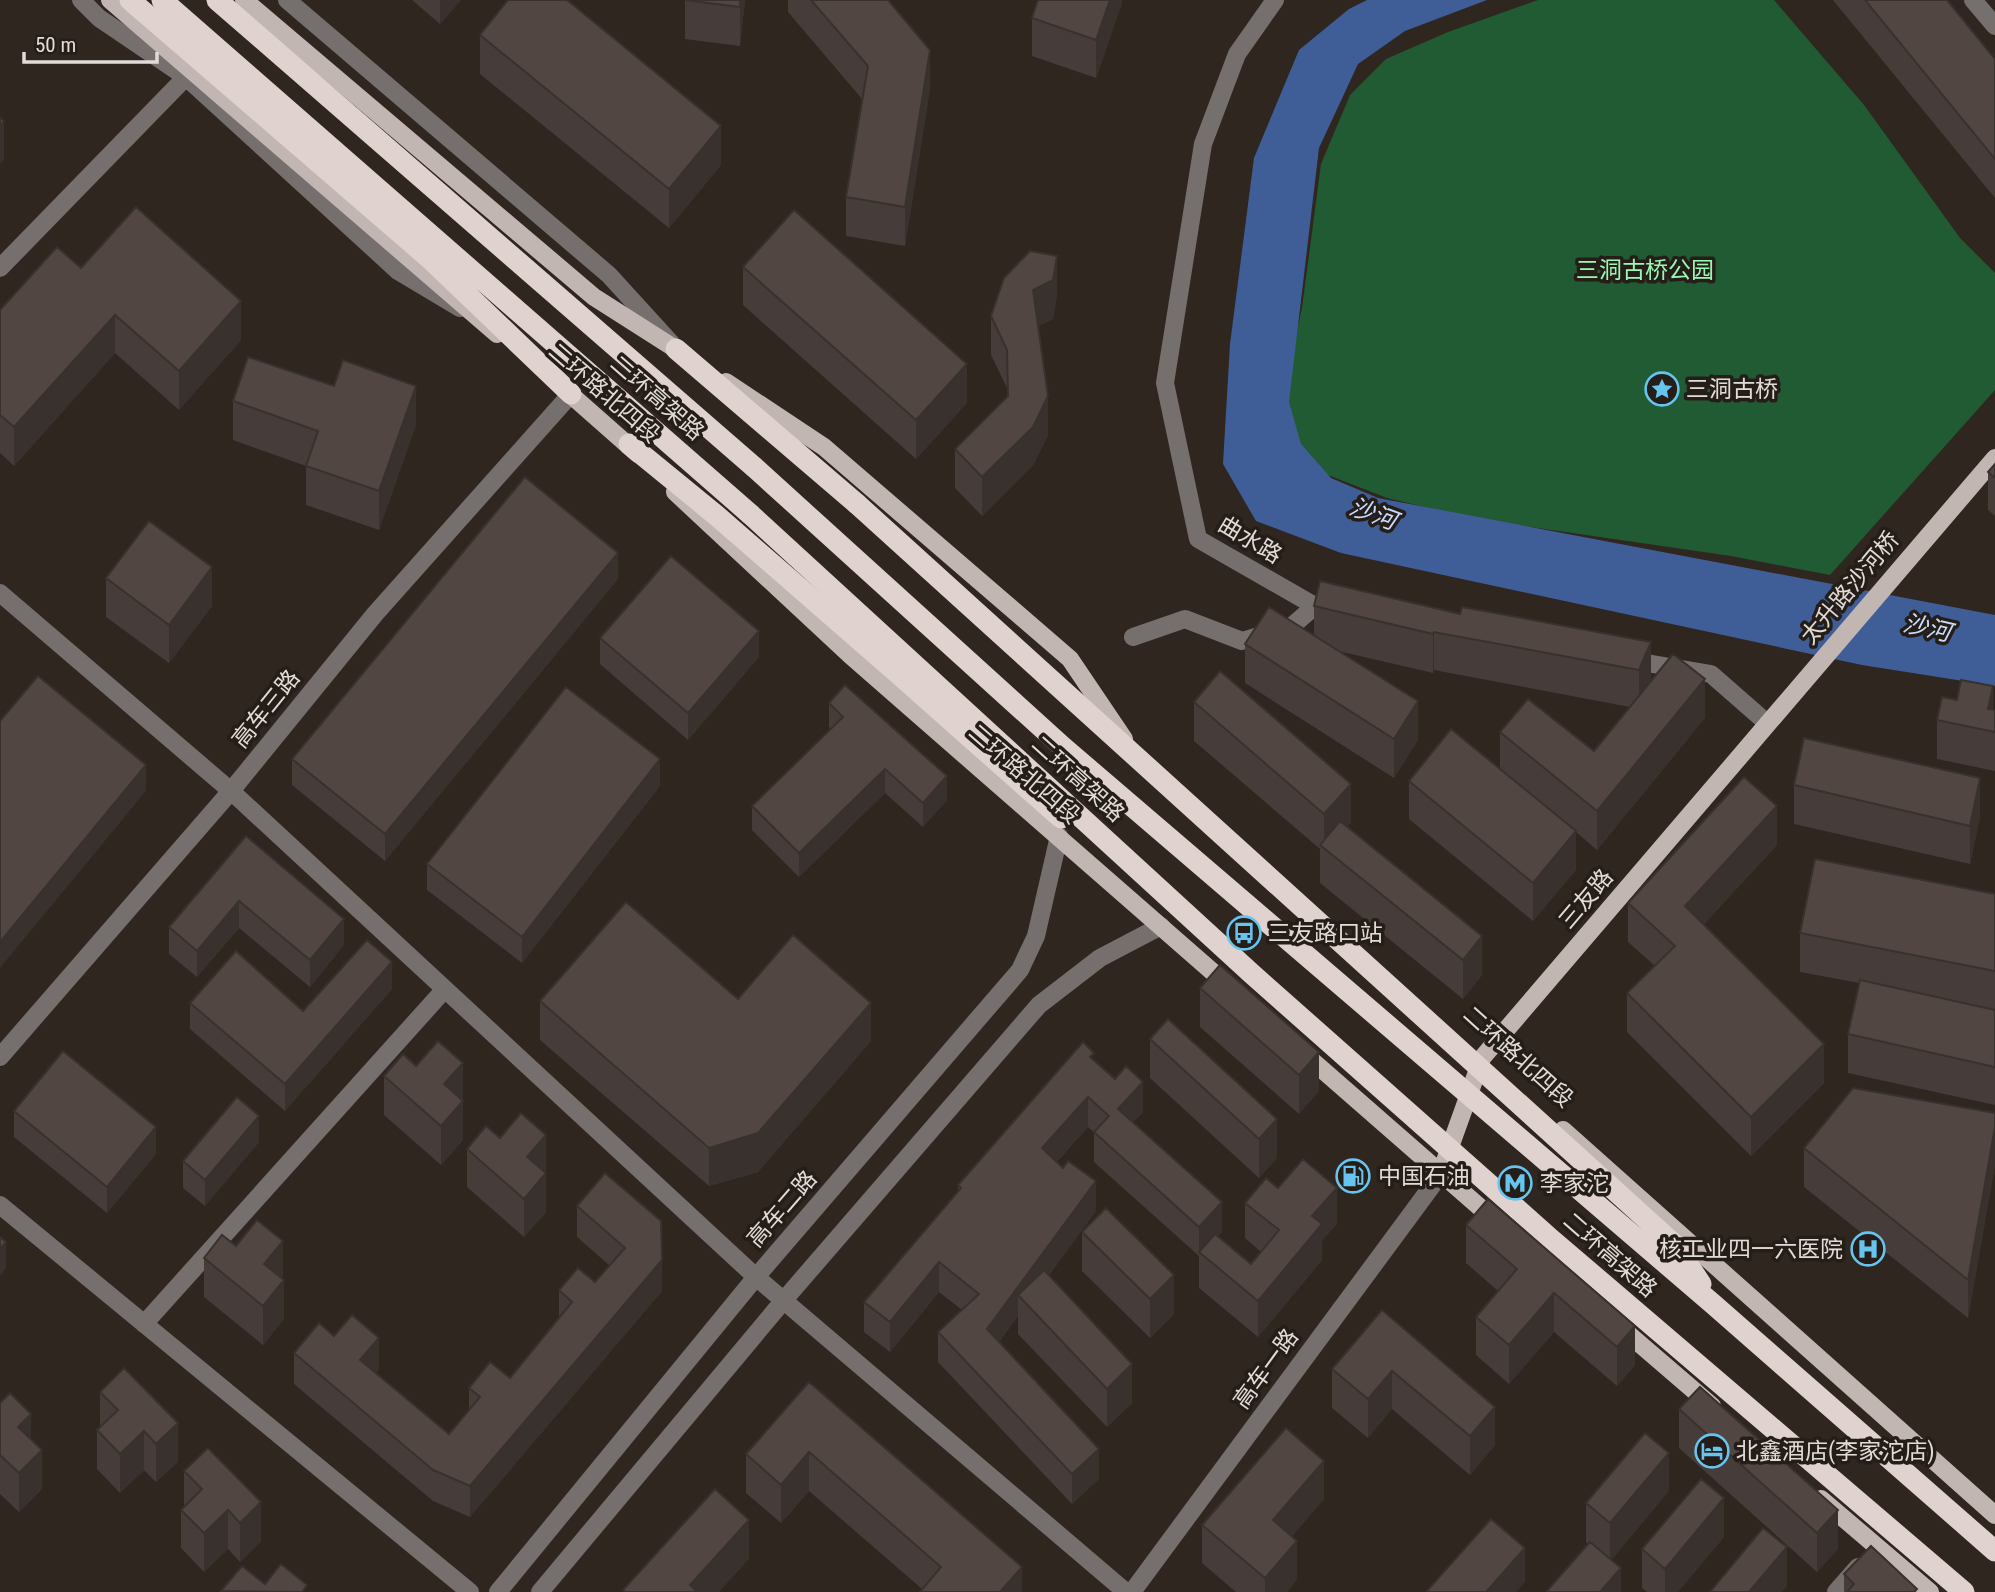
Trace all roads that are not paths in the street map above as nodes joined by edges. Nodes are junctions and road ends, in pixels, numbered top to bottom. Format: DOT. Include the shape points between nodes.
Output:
graph roads {
  1 [pos="81,0"];
  2 [pos="110,0"];
  3 [pos="130,0"];
  4 [pos="162,0"];
  5 [pos="217,0"];
  6 [pos="244,0"];
  7 [pos="287,0"];
  8 [pos="1275,0"];
  9 [pos="1973,0"];
  10 [pos="1995,26"];
  11 [pos="191,75"];
  12 [pos="0,268"];
  13 [pos="676,349"];
  14 [pos="571,394"];
  15 [pos="629,444"];
  16 [pos="1995,458"];
  17 [pos="0,593"];
  18 [pos="1315,606"];
  19 [pos="1356,613"];
  20 [pos="1133,637"];
  21 [pos="1615,658"];
  22 [pos="1807,676"];
  23 [pos="1767,723"];
  24 [pos="231,791"];
  25 [pos="1059,836"];
  26 [pos="1161,926"];
  27 [pos="445,989"];
  28 [pos="1244,1000"];
  29 [pos="1286,1037"];
  30 [pos="0,1056"];
  31 [pos="1482,1058"];
  32 [pos="1440,1175"];
  33 [pos="0,1205"];
  34 [pos="1516,1239"];
  35 [pos="1551,1239"];
  36 [pos="756,1277"];
  37 [pos="785,1300"];
  38 [pos="1713,1304"];
  39 [pos="1609,1318"];
  40 [pos="144,1324"];
  41 [pos="1723,1415"];
  42 [pos="1805,1485"];
  43 [pos="1995,1515"];
  44 [pos="1877,1546"];
  45 [pos="1995,1550"];
  46 [pos="470,1592"];
  47 [pos="498,1592"];
  48 [pos="540,1592"];
  49 [pos="1126,1592"];
  50 [pos="1132,1592"];
  51 [pos="1836,1592"];
  52 [pos="1930,1592"];
  53 [pos="1964,1592"];
  1 -- 11 [label="street" via="99,18"];
  2 -- 11 [label="main road, 二环路北四段"];
  3 -- 14 [label="highway" via="429,258"];
  4 -- 35 [label="highway, 二环高架路, bridge" via="750,514 1252,974"];
  5 -- 38 [label="highway, 二环高架路, bridge" via="771,482 1063,747"];
  6 -- 13 [label="main road" via="594,297"];
  7 -- 13 [label="street, 二环路北四段" via="609,275"];
  8 -- 18 [label="street, 曲水路" via="1237,54 1203,144 1164,383 1198,538"];
  9 -- 10 [label="street"];
  11 -- 12 [label="street"];
  11 -- 14 [label="main road, 二环路北四段"];
  13 -- 31 [label="main road, 二环路北四段" via="824,447 1070,659 1128,744"];
  13 -- 38 [label="highway, bridge" via="856,504 1676,1246"];
  14 -- 15 [label="main road, 二环路北四段"];
  14 -- 24 [label="street, 高车三路" via="375,614"];
  15 -- 25 [label="main road, 二环路北四段" via="710,528 850,656"];
  15 -- 35 [label="highway, bridge" via="887,664 1501,1210"];
  16 -- 22 [label="main road, 太升路沙河桥"];
  17 -- 24 [label="street"];
  18 -- 19 [label="street, 曲水路"];
  18 -- 20 [label="street" via="1292,626 1242,641 1185,619"];
  21 -- 23 [label="street" via="1711,674"];
  22 -- 23 [label="main road, 三友路"];
  23 -- 31 [label="main road, 三友路"];
  24 -- 27 [label="street"];
  24 -- 30 [label="street, 高车三路"];
  25 -- 26 [label="main road, 二环路北四段"];
  25 -- 36 [label="street, 高车二路" via="1036,936 1020,970"];
  26 -- 28 [label="main road, 二环路北四段"];
  26 -- 37 [label="street" via="1100,958 1039,1005"];
  27 -- 36 [label="street"];
  27 -- 40 [label="street"];
  29 -- 32 [label="main road"];
  31 -- 32 [label="main road, 三友路"];
  31 -- 43 [label="main road, 二环路北四段"];
  32 -- 34 [label="main road"];
  32 -- 50 [label="street, 高车一路"];
  33 -- 40 [label="street"];
  35 -- 53 [label="highway, 二环高架路, bridge"];
  36 -- 37 [label="street"];
  36 -- 47 [label="street, 高车二路"];
  37 -- 48 [label="street"];
  37 -- 49 [label="street"];
  38 -- 45 [label="highway, 二环高架路, bridge"];
  39 -- 41 [label="main road"];
  40 -- 46 [label="street"];
  42 -- 44 [label="main road"];
  44 -- 51 [label="street"];
  44 -- 52 [label="main road"];
}
